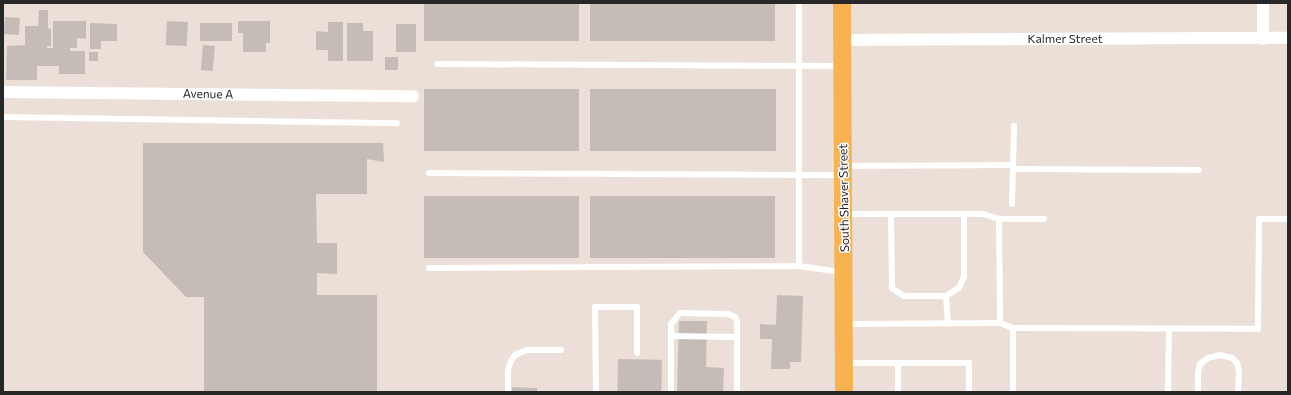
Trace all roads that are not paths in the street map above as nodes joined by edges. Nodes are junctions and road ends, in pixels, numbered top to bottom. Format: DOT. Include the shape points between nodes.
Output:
graph roads {
  1 [pos="799,3"];
  2 [pos="842,3"];
  3 [pos="1264,3"];
  4 [pos="1263,38"];
  5 [pos="1288,38"];
  6 [pos="842,40"];
  7 [pos="438,64"];
  8 [pos="799,66"];
  9 [pos="843,66"];
  10 [pos="3,92"];
  11 [pos="414,96"];
  12 [pos="3,118"];
  13 [pos="397,123"];
  14 [pos="1014,126"];
  15 [pos="1013,167"];
  16 [pos="1199,170"];
  17 [pos="844,171"];
  18 [pos="429,173"];
  19 [pos="799,175"];
  20 [pos="1012,204"];
  21 [pos="844,214"];
  22 [pos="890,214"];
  23 [pos="964,214"];
  24 [pos="999,219"];
  25 [pos="1044,219"];
  26 [pos="1288,219"];
  27 [pos="799,266"];
  28 [pos="429,268"];
  29 [pos="845,273"];
  30 [pos="946,296"];
  31 [pos="948,323"];
  32 [pos="1000,323"];
  33 [pos="845,324"];
  34 [pos="1013,328"];
  35 [pos="1169,329"];
  36 [pos="671,336"];
  37 [pos="737,337"];
  38 [pos="561,350"];
  39 [pos="637,353"];
  40 [pos="845,363"];
  41 [pos="898,363"];
  42 [pos="508,392"];
  43 [pos="596,392"];
  44 [pos="671,392"];
  45 [pos="737,392"];
  46 [pos="844,392"];
  47 [pos="898,392"];
  48 [pos="969,392"];
  49 [pos="1013,392"];
  50 [pos="1168,392"];
  51 [pos="1198,392"];
  52 [pos="1238,392"];
  1 -- 8 [label="lane"];
  2 -- 6 [label="main road, South Shaver Street"];
  3 -- 4 [label="street"];
  4 -- 5 [label="street, Kalmer Street"];
  4 -- 6 [label="street, Kalmer Street"];
  6 -- 9 [label="main road, South Shaver Street"];
  7 -- 8 [label="lane"];
  8 -- 9 [label="lane"];
  8 -- 19 [label="lane"];
  9 -- 17 [label="main road, South Shaver Street"];
  10 -- 11 [label="street, Avenue A"];
  12 -- 13 [label="lane"];
  14 -- 15 [label="lane"];
  15 -- 16 [label="lane"];
  15 -- 17 [label="lane"];
  15 -- 20 [label="lane"];
  17 -- 19 [label="lane"];
  17 -- 21 [label="main road, South Shaver Street"];
  18 -- 19 [label="lane"];
  19 -- 27 [label="lane"];
  21 -- 22 [label="lane"];
  21 -- 29 [label="main road, South Shaver Street"];
  22 -- 23 [label="lane"];
  22 -- 30 [label="lane" via="892,288 904,296"];
  23 -- 24 [label="lane" via="983,214"];
  23 -- 30 [label="lane" via="964,277 959,288"];
  24 -- 25 [label="lane"];
  24 -- 32 [label="lane"];
  26 -- 35 [label="lane" via="1259,219 1258,329"];
  27 -- 28 [label="lane"];
  27 -- 29 [label="lane"];
  29 -- 33 [label="main road, South Shaver Street"];
  30 -- 31 [label="lane"];
  31 -- 32 [label="lane"];
  31 -- 33 [label="lane"];
  32 -- 34 [label="lane"];
  33 -- 40 [label="main road, South Shaver Street"];
  34 -- 35 [label="lane"];
  34 -- 49 [label="lane"];
  35 -- 50 [label="lane"];
  36 -- 37 [label="lane"];
  36 -- 37 [label="lane" via="671,324 680,313 728,314 735,317 738,322"];
  36 -- 44 [label="lane"];
  37 -- 45 [label="lane"];
  38 -- 42 [label="lane" via="527,350 515,355 508,370"];
  39 -- 43 [label="lane" via="637,307 596,307"];
  40 -- 41 [label="lane"];
  40 -- 46 [label="main road, South Shaver Street"];
  41 -- 47 [label="lane"];
  41 -- 48 [label="lane" via="969,363"];
  51 -- 52 [label="lane" via="1200,364 1208,358 1220,356 1232,358 1236,363"];
}
